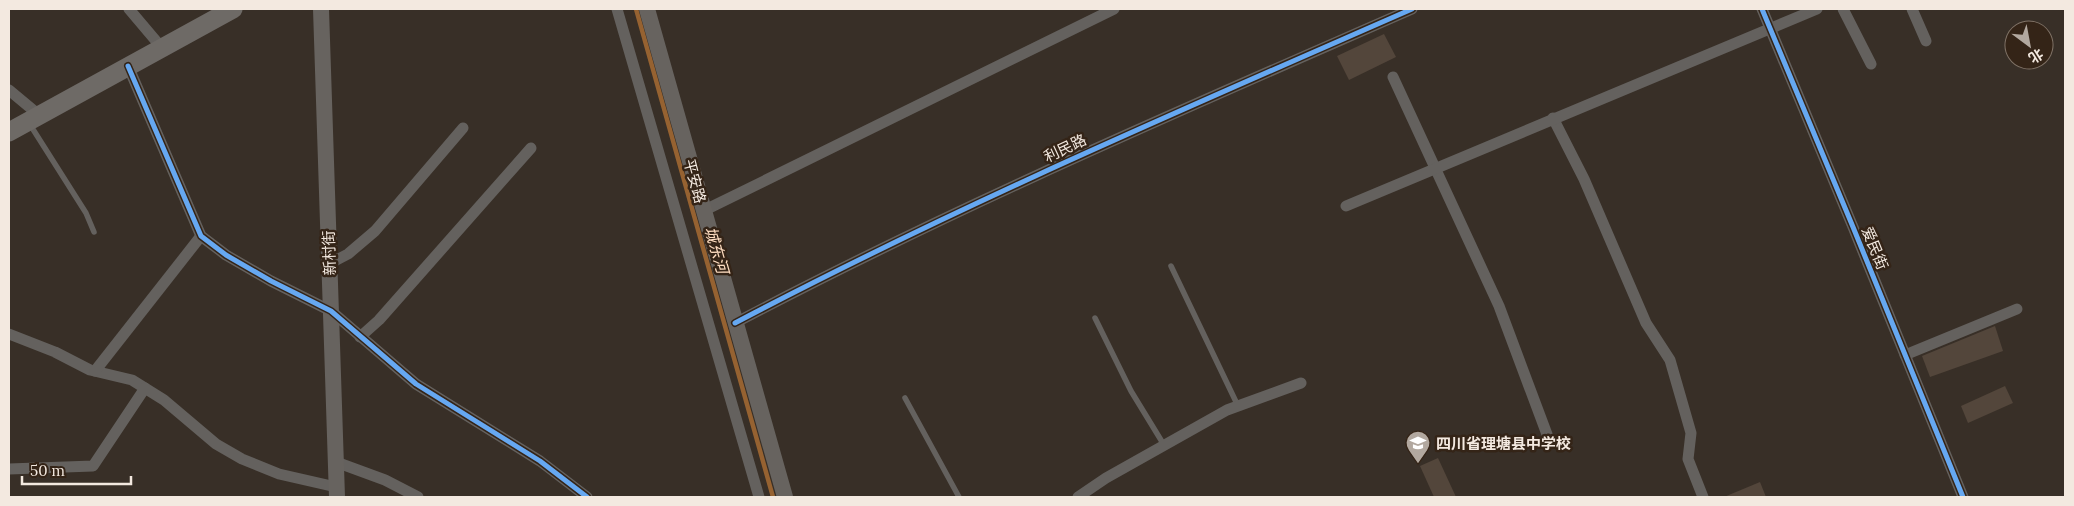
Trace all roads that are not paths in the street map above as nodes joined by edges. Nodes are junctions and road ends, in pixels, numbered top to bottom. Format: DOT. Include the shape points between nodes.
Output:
graph roads {
  1 [pos="129,9"];
  2 [pos="232,9"];
  3 [pos="321,9"];
  4 [pos="617,9"];
  5 [pos="647,9"];
  6 [pos="1114,9"];
  7 [pos="1412,9"];
  8 [pos="1762,9"];
  9 [pos="1817,9"];
  10 [pos="1843,9"];
  11 [pos="1912,9"];
  12 [pos="1770,29"];
  13 [pos="1926,41"];
  14 [pos="162,48"];
  15 [pos="1871,64"];
  16 [pos="128,66"];
  17 [pos="1393,77"];
  18 [pos="9,90"];
  19 [pos="34,118"];
  20 [pos="1553,118"];
  21 [pos="463,128"];
  22 [pos="9,132"];
  23 [pos="531,148"];
  24 [pos="1436,167"];
  25 [pos="1346,206"];
  26 [pos="703,211"];
  27 [pos="94,232"];
  28 [pos="201,236"];
  29 [pos="329,264"];
  30 [pos="1171,266"];
  31 [pos="2017,310"];
  32 [pos="331,311"];
  33 [pos="1095,318"];
  34 [pos="735,324"];
  35 [pos="9,334"];
  36 [pos="360,337"];
  37 [pos="1905,355"];
  38 [pos="95,371"];
  39 [pos="1301,383"];
  40 [pos="145,388"];
  41 [pos="905,398"];
  42 [pos="1238,406"];
  43 [pos="1548,437"];
  44 [pos="1164,445"];
  45 [pos="336,462"];
  46 [pos="9,469"];
  47 [pos="337,492"];
  48 [pos="418,497"];
  49 [pos="587,497"];
  50 [pos="759,497"];
  51 [pos="785,497"];
  52 [pos="959,497"];
  53 [pos="1078,497"];
  54 [pos="1703,497"];
  55 [pos="1963,497"];
  1 -- 14 [label="street"];
  2 -- 14 [label="main road"];
  3 -- 29 [label="street, 新村街"];
  4 -- 50 [label="street"];
  5 -- 26 [label="street, 平安路"];
  6 -- 26 [label="street"];
  7 -- 34 [label="street, 利民路" via="1134,130"];
  8 -- 12 [label="street, 爱民街"];
  9 -- 12 [label="street"];
  10 -- 15 [label="street"];
  11 -- 13 [label="street"];
  12 -- 20 [label="street"];
  12 -- 37 [label="street, 爱民街"];
  14 -- 16 [label="main road"];
  16 -- 19 [label="main road"];
  16 -- 28 [label="street"];
  17 -- 24 [label="street"];
  18 -- 19 [label="street"];
  19 -- 22 [label="main road"];
  19 -- 27 [label="lane"];
  20 -- 24 [label="street"];
  20 -- 54 [label="street" via="1584,178 1646,323 1670,360 1692,433 1688,459"];
  21 -- 29 [label="street" via="375,231 348,254"];
  23 -- 36 [label="street" via="379,320"];
  24 -- 25 [label="street"];
  24 -- 43 [label="street" via="1499,306"];
  26 -- 34 [label="street, 平安路"];
  28 -- 32 [label="street" via="264,277"];
  28 -- 38 [label="street"];
  29 -- 32 [label="street, 新村街"];
  30 -- 42 [label="lane"];
  31 -- 37 [label="street"];
  32 -- 36 [label="street"];
  32 -- 45 [label="street, 新村街"];
  33 -- 44 [label="lane" via="1131,391"];
  34 -- 51 [label="street, 平安路"];
  35 -- 38 [label="street"];
  36 -- 49 [label="street" via="416,384 540,461"];
  37 -- 55 [label="street, 爱民街"];
  38 -- 40 [label="street" via="132,380"];
  39 -- 42 [label="street"];
  40 -- 46 [label="street" via="93,466"];
  40 -- 47 [label="street" via="216,444 242,459"];
  41 -- 52 [label="lane"];
  42 -- 44 [label="street"];
  44 -- 53 [label="street"];
  45 -- 47 [label="street, 新村街"];
  45 -- 48 [label="street" via="385,480"];
}
